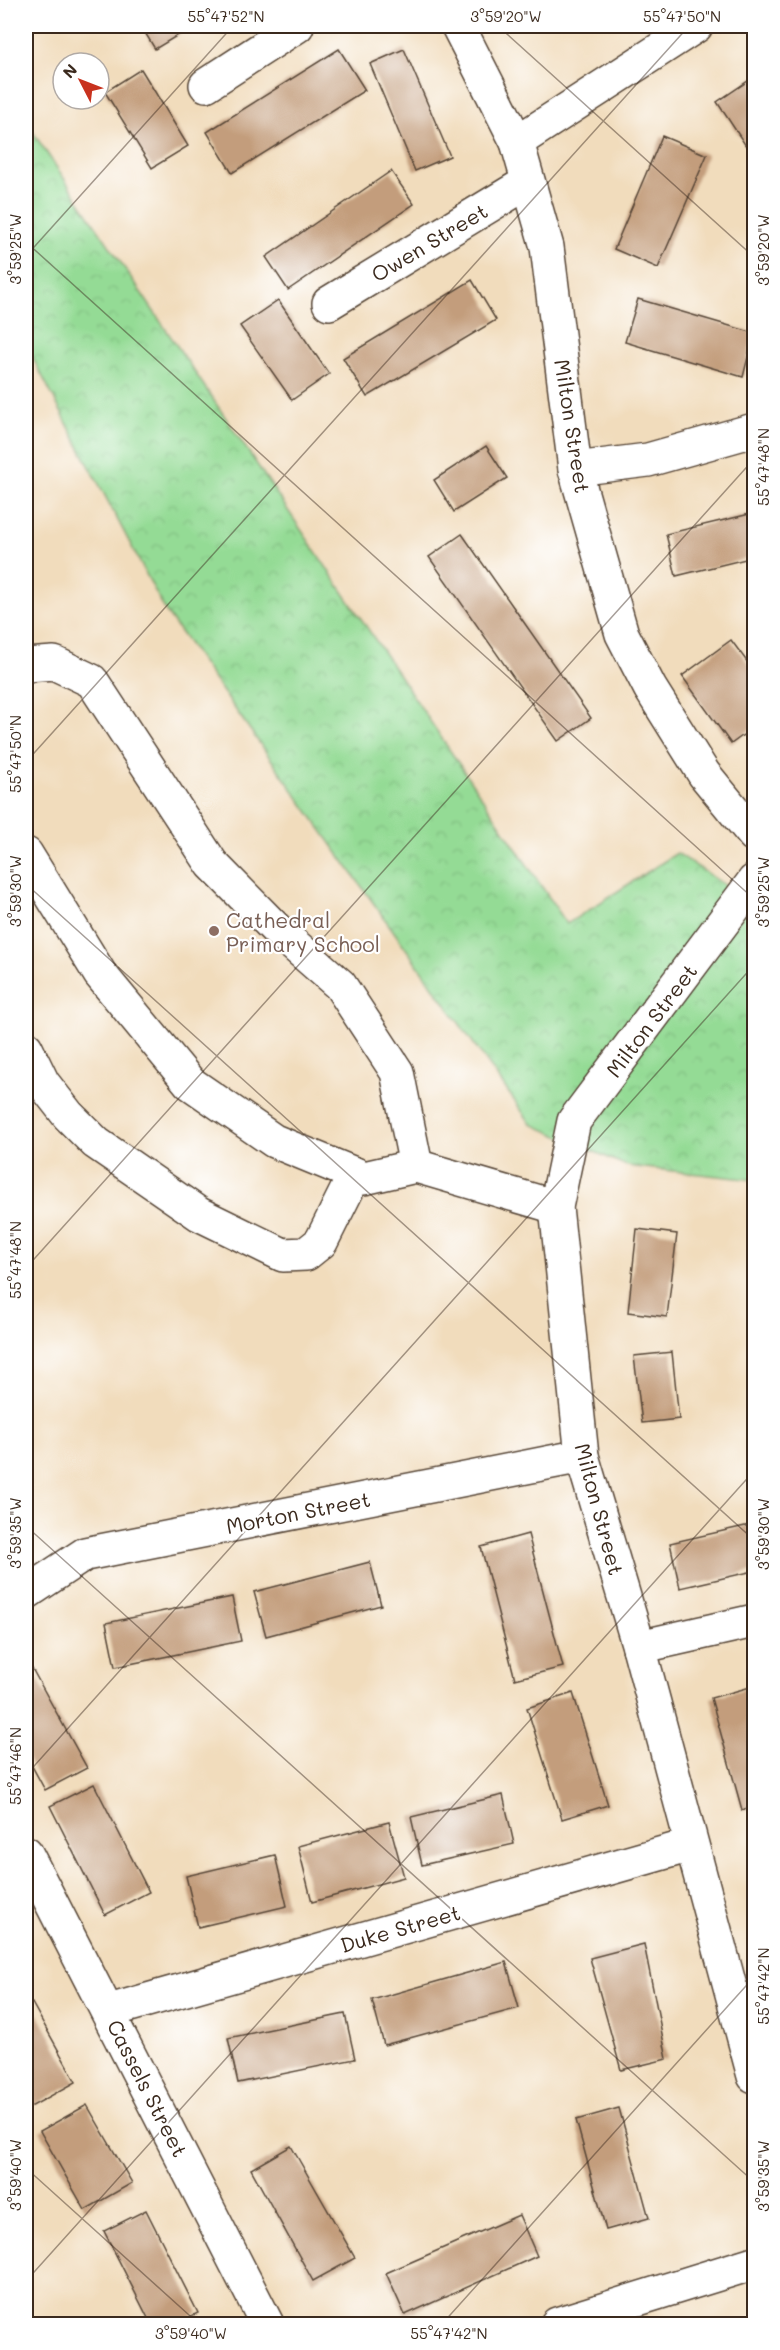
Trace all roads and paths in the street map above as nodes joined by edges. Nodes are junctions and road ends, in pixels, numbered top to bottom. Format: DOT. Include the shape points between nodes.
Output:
graph roads {
  1 [pos="297,26"];
  2 [pos="458,26"];
  3 [pos="696,26"];
  4 [pos="206,85"];
  5 [pos="517,142"];
  6 [pos="528,182"];
  7 [pos="329,303"];
  8 [pos="754,430"];
  9 [pos="575,469"];
  10 [pos="26,665"];
  11 [pos="754,835"];
  12 [pos="26,854"];
  13 [pos="754,881"];
  14 [pos="26,1048"];
  15 [pos="416,1166"];
  16 [pos="355,1174"];
  17 [pos="556,1207"];
  18 [pos="582,1456"];
  19 [pos="26,1593"];
  20 [pos="754,1620"];
  21 [pos="639,1647"];
  22 [pos="691,1845"];
  23 [pos="26,1853"];
  24 [pos="109,2011"];
  25 [pos="754,2076"];
  26 [pos="754,2263"];
  27 [pos="267,2325"];
  28 [pos="557,2325"];
  1 -- 4 [label="street"];
  2 -- 5 [label="street, Milton Street"];
  3 -- 5 [label="street"];
  5 -- 6 [label="street, Milton Street"];
  6 -- 7 [label="street, Owen Street"];
  6 -- 9 [label="street, Milton Street" via="548,247"];
  8 -- 9 [label="street" via="648,460"];
  9 -- 11 [label="street, Milton Street" via="622,633 650,688 705,774"];
  10 -- 15 [label="street" via="54,663 92,681 212,864 276,929 340,985 397,1072"];
  12 -- 16 [label="street" via="99,974 190,1083 274,1141"];
  13 -- 17 [label="street, Milton Street" via="574,1121"];
  14 -- 16 [label="street" via="43,1083 96,1143 199,1214 283,1255 306,1254 321,1242"];
  15 -- 16 [label="street" via="364,1178"];
  15 -- 17 [label="street"];
  17 -- 18 [label="street, Milton Street"];
  18 -- 19 [label="street, Morton Street" via="85,1554"];
  18 -- 21 [label="street, Milton Street"];
  20 -- 21 [label="street"];
  21 -- 22 [label="street, Milton Street"];
  22 -- 24 [label="street, Duke Street"];
  22 -- 25 [label="street, Milton Street"];
  23 -- 24 [label="street, Cassels Street"];
  24 -- 27 [label="street, Cassels Street"];
  26 -- 28 [label="street"];
}
